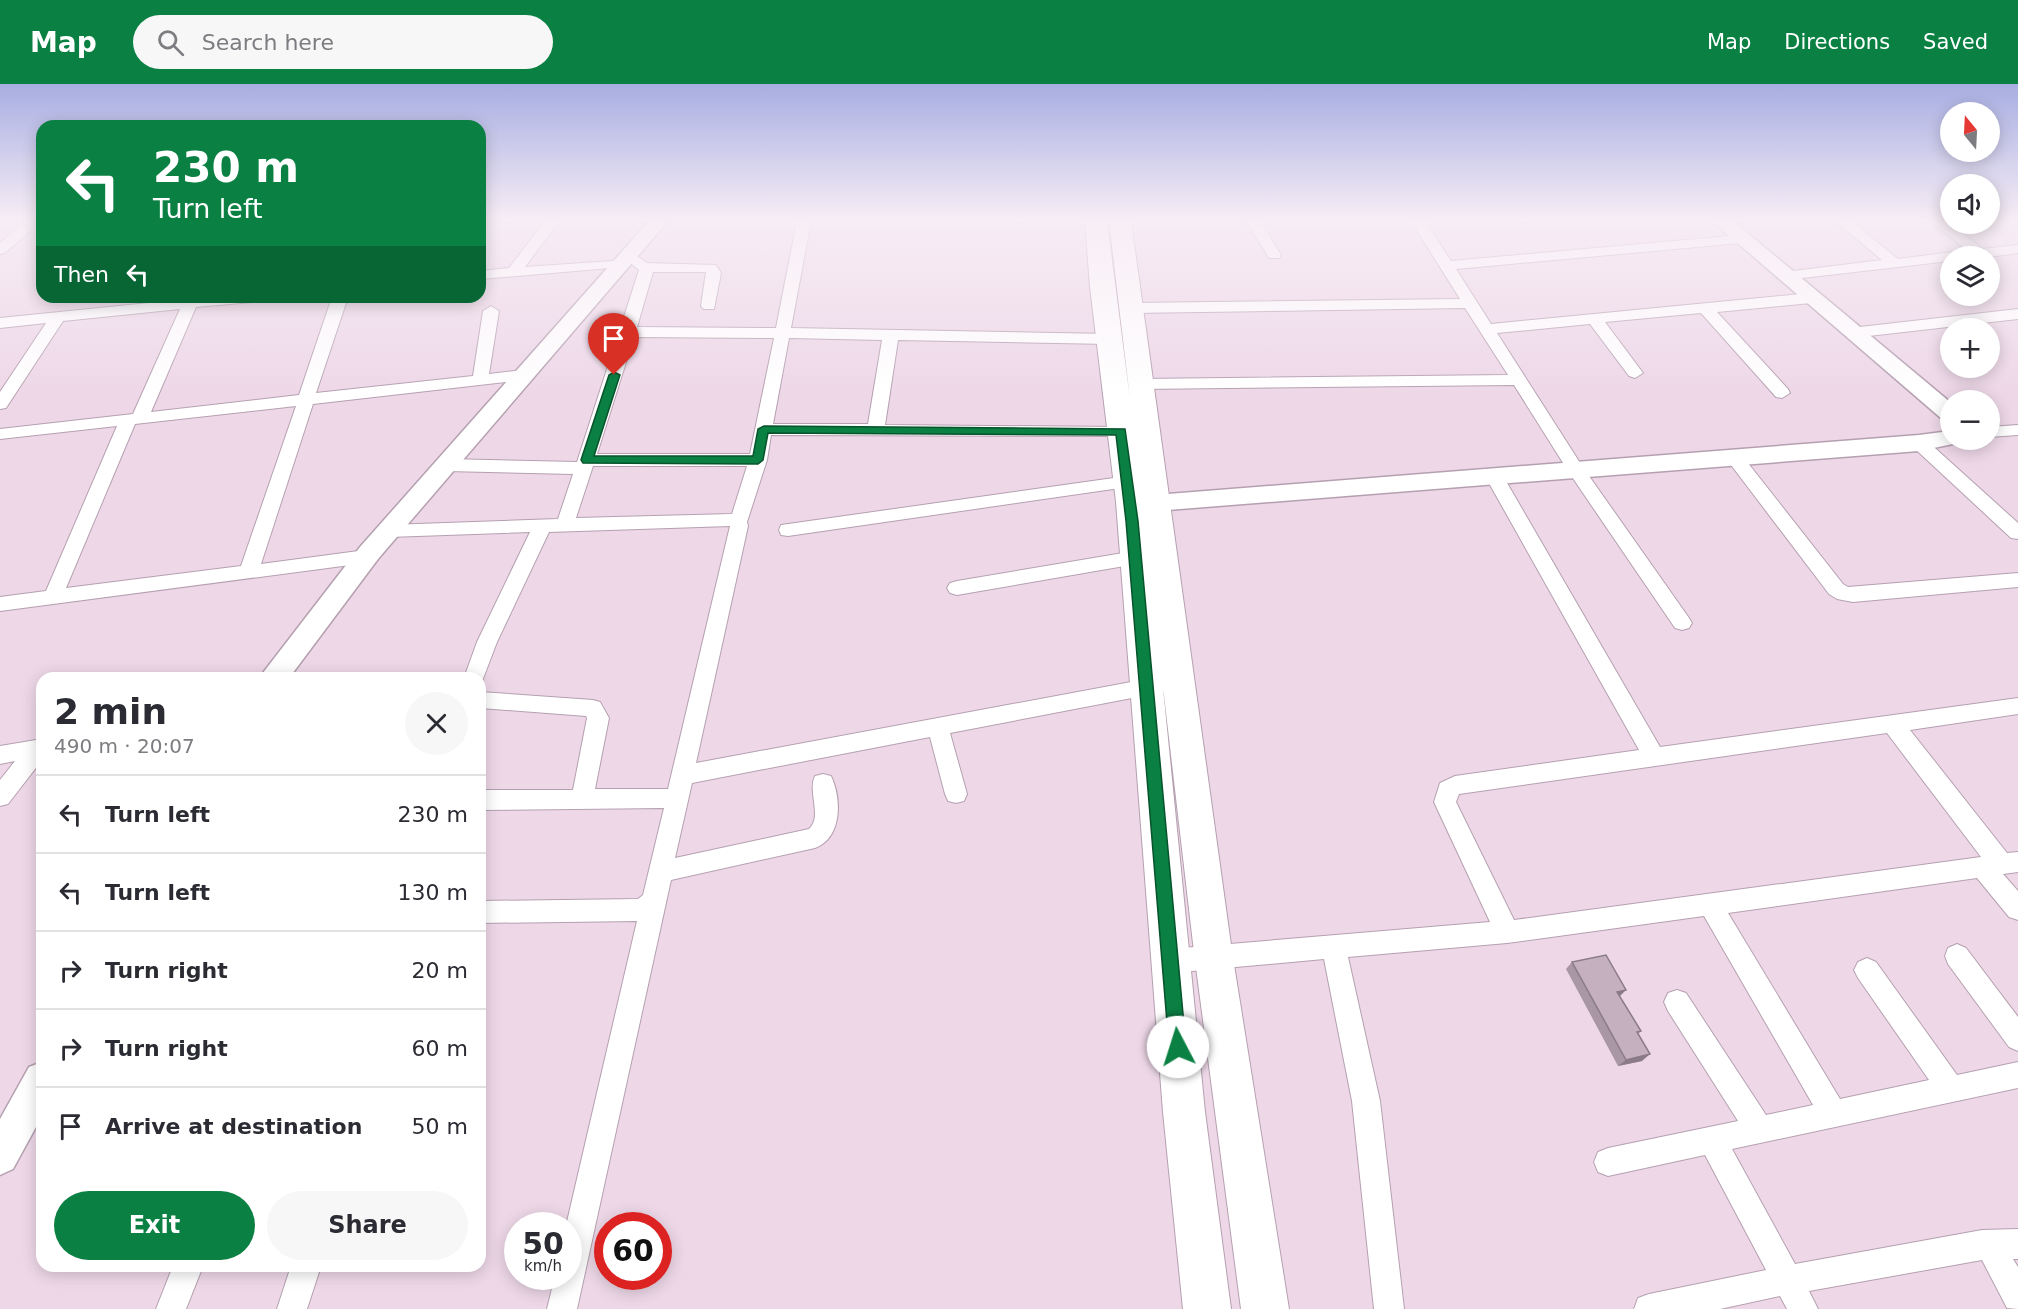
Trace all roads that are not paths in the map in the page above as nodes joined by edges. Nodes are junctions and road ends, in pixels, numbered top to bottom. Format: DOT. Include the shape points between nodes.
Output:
graph roads {
  1 [pos="617,278"];
  2 [pos="645,278"];
  3 [pos="713,278"];
  4 [pos="793,278"];
  5 [pos="1102,278"];
  6 [pos="1127,278"];
  7 [pos="1454,278"];
  8 [pos="1787,278"];
  9 [pos="1801,299"];
  10 [pos="190,303"];
  11 [pos="338,303"];
  12 [pos="1470,303"];
  13 [pos="122,304"];
  14 [pos="710,306"];
  15 [pos="1131,308"];
  16 [pos="1706,308"];
  17 [pos="491,311"];
  18 [pos="2018,314"];
  19 [pos="57,317"];
  20 [pos="1594,319"];
  21 [pos="0,323"];
  22 [pos="1487,329"];
  23 [pos="628,332"];
  24 [pos="783,333"];
  25 [pos="1851,333"];
  26 [pos="891,335"];
  27 [pos="1109,339"];
  28 [pos="1635,373"];
  29 [pos="524,375"];
  30 [pos="480,380"];
  31 [pos="1519,380"];
  32 [pos="1140,384"];
  33 [pos="1782,393"];
  34 [pos="304,400"];
  35 [pos="0,404"];
  36 [pos="1940,406"];
  37 [pos="133,420"];
  38 [pos="764,429"];
  39 [pos="876,430"];
  40 [pos="2018,430"];
  41 [pos="2000,431"];
  42 [pos="1121,432"];
  43 [pos="0,434"];
  44 [pos="1936,440"];
  45 [pos="1734,457"];
  46 [pos="758,460"];
  47 [pos="586,464"];
  48 [pos="446,465"];
  49 [pos="1576,470"];
  50 [pos="1494,476"];
  51 [pos="1128,482"];
  52 [pos="1155,503"];
  53 [pos="738,522"];
  54 [pos="565,525"];
  55 [pos="542,526"];
  56 [pos="788,530"];
  57 [pos="389,531"];
  58 [pos="2018,533"];
  59 [pos="366,557"];
  60 [pos="1135,558"];
  61 [pos="249,572"];
  62 [pos="2018,580"];
  63 [pos="957,588"];
  64 [pos="53,597"];
  65 [pos="0,604"];
  66 [pos="1682,622"];
  67 [pos="278,672"];
  68 [pos="476,672"];
  69 [pos="1162,684"];
  70 [pos="486,700"];
  71 [pos="2018,706"];
  72 [pos="1892,723"];
  73 [pos="938,727"];
  74 [pos="36,749"];
  75 [pos="36,753"];
  76 [pos="0,755"];
  77 [pos="1654,757"];
  78 [pos="684,775"];
  79 [pos="823,783"];
  80 [pos="956,794"];
  81 [pos="0,796"];
  82 [pos="679,798"];
  83 [pos="582,799"];
  84 [pos="486,800"];
  85 [pos="2000,864"];
  86 [pos="663,871"];
  87 [pos="654,901"];
  88 [pos="1710,904"];
  89 [pos="2018,909"];
  90 [pos="486,912"];
  91 [pos="1507,932"];
  92 [pos="1334,948"];
  93 [pos="1957,956"];
  94 [pos="1214,959"];
  95 [pos="1170,961"];
  96 [pos="1867,970"];
  97 [pos="1677,1002"];
  98 [pos="2018,1038"];
  99 [pos="2018,1075"];
  100 [pos="36,1089"];
  101 [pos="1951,1089"];
  102 [pos="1834,1114"];
  103 [pos="1760,1129"];
  104 [pos="1711,1139"];
  105 [pos="4,1140"];
  106 [pos="1608,1162"];
  107 [pos="2004,1245"];
  108 [pos="186,1272"];
  109 [pos="304,1272"];
  110 [pos="1788,1280"];
  111 [pos="2018,1297"];
  112 [pos="171,1309"];
  113 [pos="292,1309"];
  114 [pos="562,1309"];
  115 [pos="1207,1309"];
  116 [pos="1264,1309"];
  117 [pos="1389,1309"];
  118 [pos="1649,1309"];
  119 [pos="1803,1309"];
  1 -- 29 [label="street"];
  2 -- 23 [label="street"];
  3 -- 14 [label="street"];
  4 -- 24 [label="street"];
  5 -- 27 [label="main road"];
  6 -- 15 [label="main road"];
  7 -- 12 [label="street"];
  8 -- 9 [label="street"];
  9 -- 16 [label="street"];
  9 -- 25 [label="street"];
  10 -- 13 [label="street"];
  10 -- 37 [label="street"];
  11 -- 34 [label="street"];
  12 -- 15 [label="street"];
  12 -- 22 [label="street"];
  13 -- 19 [label="street"];
  15 -- 32 [label="main road"];
  16 -- 20 [label="street"];
  16 -- 33 [label="street"];
  17 -- 30 [label="street"];
  18 -- 25 [label="street"];
  19 -- 21 [label="street"];
  19 -- 35 [label="street"];
  20 -- 22 [label="street"];
  20 -- 28 [label="street"];
  22 -- 31 [label="street"];
  23 -- 24 [label="street"];
  23 -- 47 [label="street"];
  24 -- 26 [label="street"];
  24 -- 38 [label="street"];
  25 -- 36 [label="street"];
  26 -- 27 [label="street"];
  26 -- 39 [label="street"];
  27 -- 42 [label="main road"];
  29 -- 30 [label="street"];
  29 -- 48 [label="street"];
  30 -- 34 [label="street"];
  31 -- 32 [label="street"];
  31 -- 49 [label="street"];
  32 -- 52 [label="main road"];
  34 -- 37 [label="street"];
  34 -- 61 [label="street"];
  37 -- 43 [label="street"];
  37 -- 64 [label="street"];
  38 -- 39 [label="street"];
  38 -- 46 [label="street"];
  39 -- 42 [label="street"];
  40 -- 41 [label="street"];
  42 -- 51 [label="main road"];
  44 -- 45 [label="street"];
  44 -- 58 [label="street"];
  45 -- 49 [label="street"];
  45 -- 62 [label="street" via="1836,589 1844,594"];
  46 -- 47 [label="street"];
  46 -- 53 [label="street"];
  47 -- 48 [label="street"];
  47 -- 54 [label="street"];
  48 -- 57 [label="street"];
  49 -- 50 [label="street"];
  49 -- 66 [label="street"];
  50 -- 52 [label="street"];
  50 -- 77 [label="street"];
  51 -- 56 [label="street"];
  51 -- 60 [label="main road"];
  52 -- 69 [label="main road"];
  53 -- 54 [label="street" via="728,519"];
  53 -- 78 [label="street"];
  54 -- 55 [label="street"];
  55 -- 57 [label="street"];
  55 -- 68 [label="street"];
  57 -- 59 [label="street"];
  59 -- 61 [label="street"];
  59 -- 67 [label="street"];
  60 -- 63 [label="street"];
  60 -- 69 [label="main road"];
  61 -- 64 [label="street"];
  64 -- 65 [label="street"];
  69 -- 73 [label="street"];
  69 -- 94 [label="main road"];
  69 -- 95 [label="main road"];
  70 -- 83 [label="street" via="593,708 598,718"];
  71 -- 72 [label="street"];
  72 -- 77 [label="street"];
  72 -- 85 [label="street"];
  73 -- 78 [label="street"];
  73 -- 80 [label="street"];
  74 -- 76 [label="street"];
  75 -- 81 [label="street"];
  77 -- 91 [label="street" via="1449,788 1445,802"];
  78 -- 82 [label="street"];
  79 -- 86 [label="street" via="826,825 815,838"];
  82 -- 83 [label="street"];
  82 -- 86 [label="street"];
  83 -- 84 [label="street"];
  85 -- 88 [label="street"];
  85 -- 89 [label="street"];
  86 -- 87 [label="street"];
  87 -- 90 [label="street" via="642,910"];
  87 -- 114 [label="street"];
  88 -- 91 [label="street"];
  88 -- 102 [label="street"];
  91 -- 92 [label="street"];
  92 -- 94 [label="street"];
  92 -- 117 [label="street" via="1366,1101"];
  93 -- 98 [label="street"];
  94 -- 95 [label="street"];
  94 -- 116 [label="main road"];
  95 -- 115 [label="main road"];
  96 -- 101 [label="street"];
  97 -- 103 [label="street"];
  99 -- 101 [label="street"];
  100 -- 105 [label="street"];
  101 -- 102 [label="street"];
  102 -- 103 [label="street"];
  103 -- 104 [label="street"];
  104 -- 106 [label="street"];
  104 -- 110 [label="street"];
  107 -- 110 [label="street"];
  107 -- 111 [label="street"];
  108 -- 112 [label="street"];
  109 -- 113 [label="street"];
  110 -- 118 [label="street"];
  110 -- 119 [label="street"];
}
